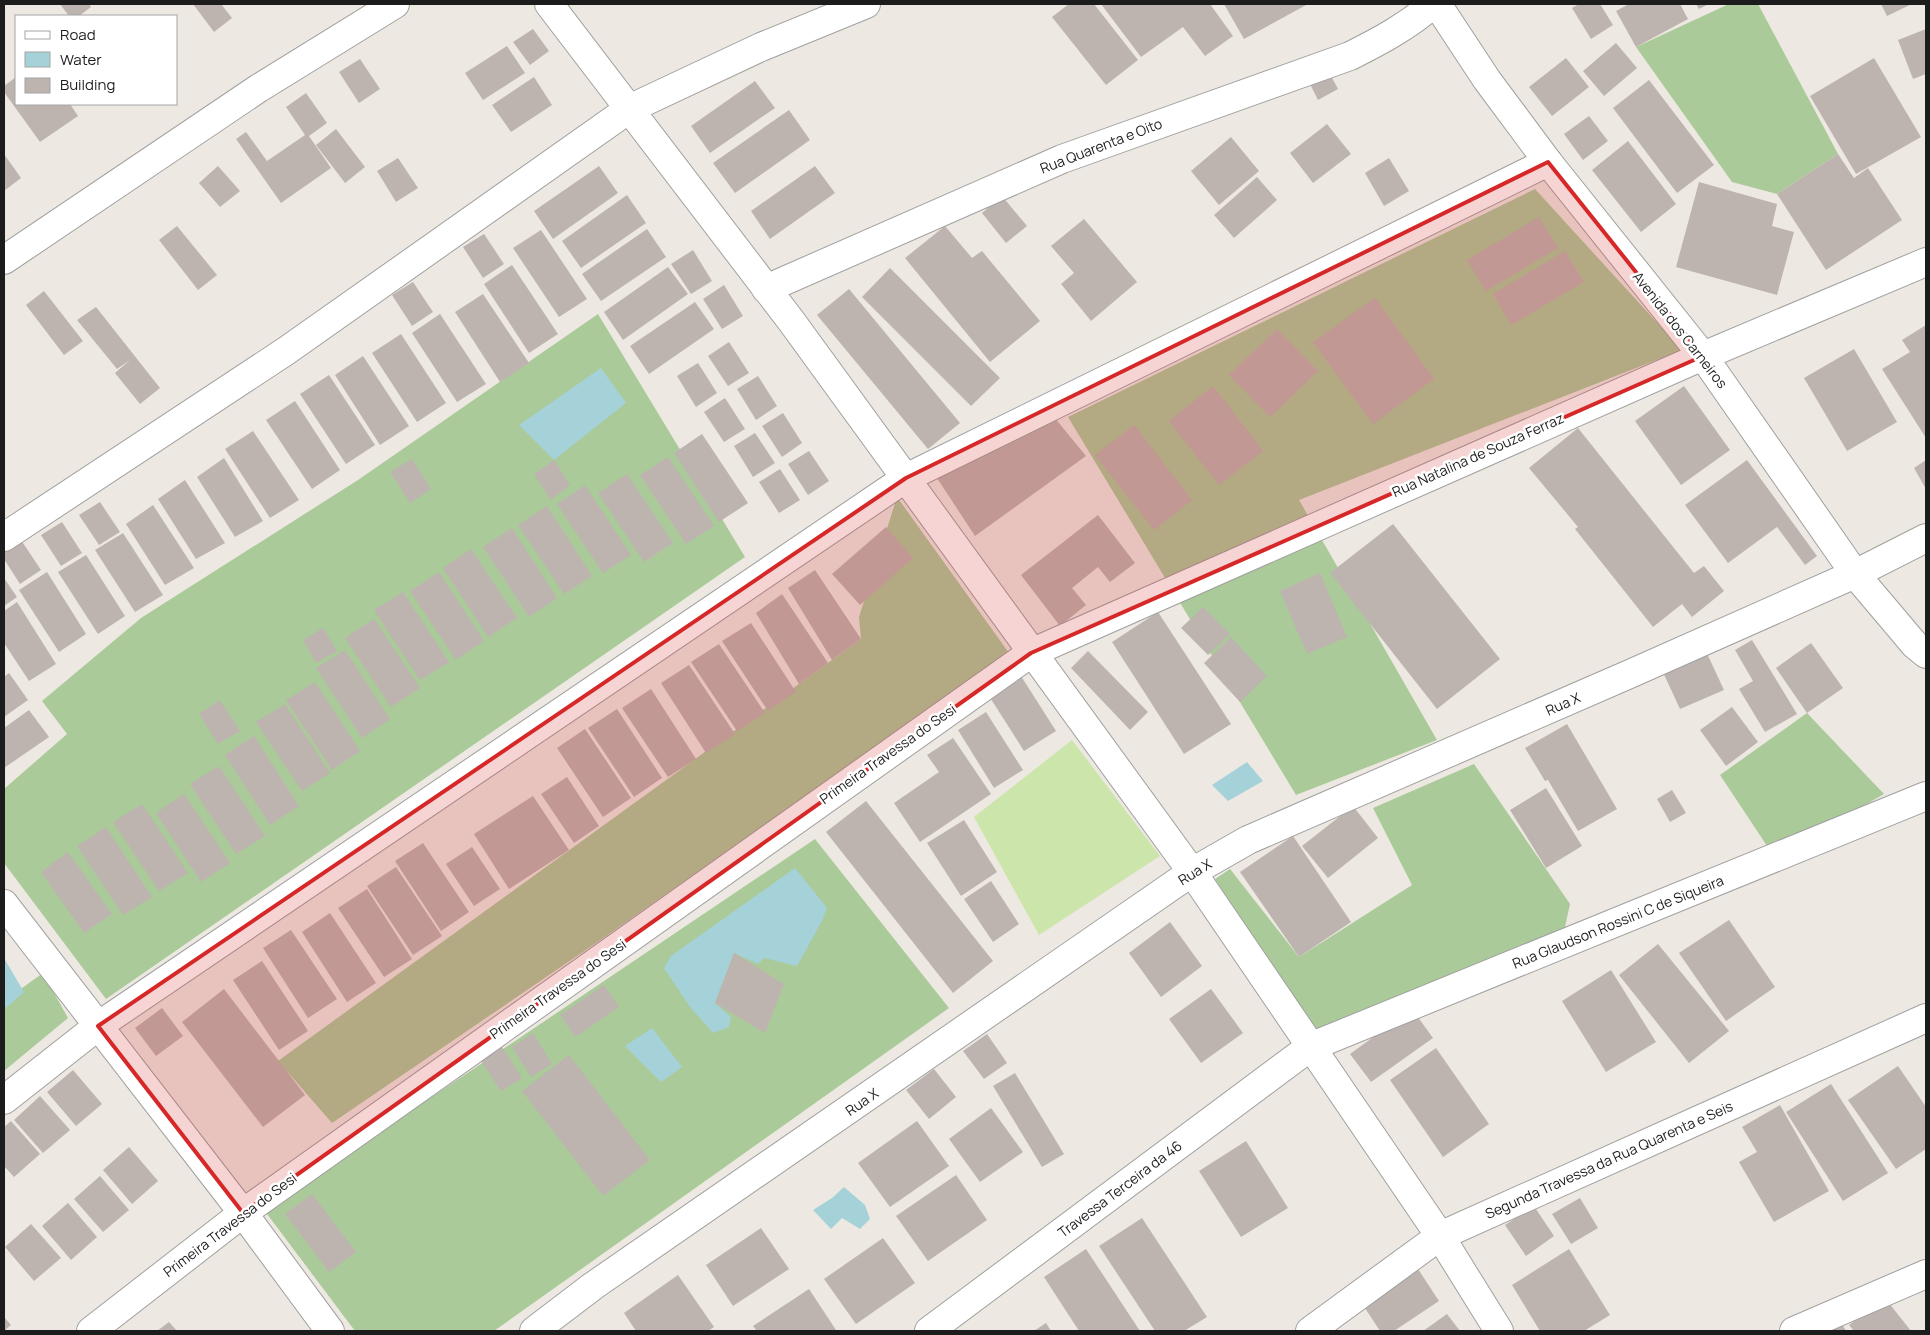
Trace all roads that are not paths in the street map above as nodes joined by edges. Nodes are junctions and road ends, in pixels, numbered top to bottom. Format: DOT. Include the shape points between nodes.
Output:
graph roads {
  1 [pos="394,4"];
  2 [pos="549,4"];
  3 [pos="866,4"];
  4 [pos="1435,4"];
  5 [pos="629,109"];
  6 [pos="1548,162"];
  7 [pos="4,260"];
  8 [pos="1926,262"];
  9 [pos="766,289"];
  10 [pos="1703,356"];
  11 [pos="906,478"];
  12 [pos="4,537"];
  13 [pos="1926,538"];
  14 [pos="1855,574"];
  15 [pos="1031,652"];
  16 [pos="1926,654"];
  17 [pos="1926,796"];
  18 [pos="1192,872"];
  19 [pos="4,904"];
  20 [pos="1926,1018"];
  21 [pos="98,1026"];
  22 [pos="1310,1047"];
  23 [pos="4,1100"];
  24 [pos="243,1213"];
  25 [pos="1440,1236"];
  26 [pos="1926,1274"];
  27 [pos="91,1331"];
  28 [pos="330,1331"];
  29 [pos="534,1331"];
  30 [pos="929,1331"];
  31 [pos="1310,1331"];
  32 [pos="1499,1331"];
  33 [pos="1794,1331"];
  1 -- 7 [label="street" via="259,88"];
  2 -- 5 [label="street"];
  3 -- 5 [label="street" via="760,47"];
  4 -- 6 [label="street, Avenida dos Carneiros"];
  4 -- 9 [label="street, Rua Quarenta e Oito" via="1350,56 1062,159"];
  5 -- 9 [label="street"];
  5 -- 12 [label="street" via="286,352"];
  6 -- 10 [label="street, Avenida dos Carneiros"];
  6 -- 11 [label="street"];
  8 -- 10 [label="street, Rua Natalina de Souza Ferraz"];
  9 -- 11 [label="street"];
  10 -- 14 [label="street, Avenida dos Carneiros"];
  10 -- 15 [label="street, Rua Natalina de Souza Ferraz"];
  11 -- 15 [label="street"];
  11 -- 21 [label="street"];
  13 -- 14 [label="street, Rua X"];
  14 -- 16 [label="street, Avenida dos Carneiros"];
  14 -- 18 [label="street, Rua X" via="1248,840"];
  15 -- 18 [label="street"];
  15 -- 24 [label="street, Primeira Travessa do Sesi"];
  17 -- 22 [label="street, Rua Glaudson Rossini C de Siqueira"];
  18 -- 22 [label="street"];
  18 -- 29 [label="street, Rua X" via="593,1286"];
  19 -- 21 [label="street"];
  20 -- 25 [label="street, Segunda Travessa da Rua Quarenta e Seis"];
  21 -- 23 [label="street"];
  21 -- 24 [label="street"];
  22 -- 25 [label="street"];
  22 -- 30 [label="street, Travessa Terceira da 46"];
  24 -- 27 [label="street, Primeira Travessa do Sesi"];
  24 -- 28 [label="street"];
  25 -- 31 [label="street, Segunda Travessa da Rua Quarenta e Seis"];
  25 -- 32 [label="street"];
  26 -- 33 [label="street"];
}
